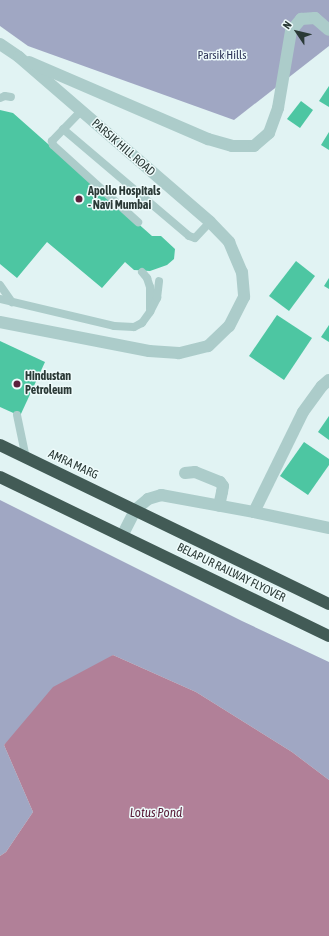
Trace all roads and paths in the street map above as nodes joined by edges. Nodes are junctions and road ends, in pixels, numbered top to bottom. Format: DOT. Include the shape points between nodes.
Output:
graph roads {
  1 [pos="329,30"];
  2 [pos="0,44"];
  3 [pos="18,57"];
  4 [pos="11,97"];
  5 [pos="0,98"];
  6 [pos="81,111"];
  7 [pos="63,129"];
  8 [pos="138,222"];
  9 [pos="210,222"];
  10 [pos="142,272"];
  11 [pos="159,281"];
  12 [pos="0,286"];
  13 [pos="0,299"];
  14 [pos="12,302"];
  15 [pos="150,312"];
  16 [pos="0,322"];
  17 [pos="329,380"];
  18 [pos="17,415"];
  19 [pos="0,445"];
  20 [pos="26,458"];
  21 [pos="185,473"];
  22 [pos="0,477"];
  23 [pos="219,506"];
  24 [pos="135,510"];
  25 [pos="254,512"];
  26 [pos="329,528"];
  27 [pos="122,536"];
  28 [pos="329,604"];
  29 [pos="329,636"];
  1 -- 3 [label="street" via="315,18 301,19 290,31 278,108 269,133 254,146 232,146 208,139"];
  2 -- 3 [label="street, PARSIK HILL ROAD"];
  3 -- 6 [label="street, PARSIK HILL ROAD"];
  4 -- 5 [label="lane"];
  6 -- 7 [label="lane"];
  6 -- 9 [label="street, PARSIK HILL ROAD"];
  7 -- 8 [label="lane" via="52,142 53,145"];
  7 -- 9 [label="lane" via="189,236 196,238"];
  9 -- 16 [label="street, PARSIK HILL ROAD" via="229,242 242,272 244,297 229,326 208,346 179,353 149,351"];
  10 -- 15 [label="lane" via="150,287"];
  11 -- 15 [label="lane" via="157,298"];
  12 -- 14 [label="lane"];
  13 -- 14 [label="lane"];
  14 -- 15 [label="lane" via="124,327 134,327 142,323"];
  17 -- 25 [label="street" via="303,412"];
  18 -- 20 [label="lane"];
  19 -- 20 [label="highway, AMRA MARG"];
  20 -- 24 [label="highway, AMRA MARG"];
  21 -- 23 [label="street" via="195,472 220,482 223,486"];
  22 -- 27 [label="highway"];
  23 -- 24 [label="street" via="161,496 148,499"];
  23 -- 25 [label="street"];
  24 -- 27 [label="street"];
  24 -- 28 [label="highway, BELAPUR RAILWAY FLYOVER"];
  25 -- 26 [label="street"];
  27 -- 29 [label="highway, BELAPUR RAILWAY FLYOVER"];
}
